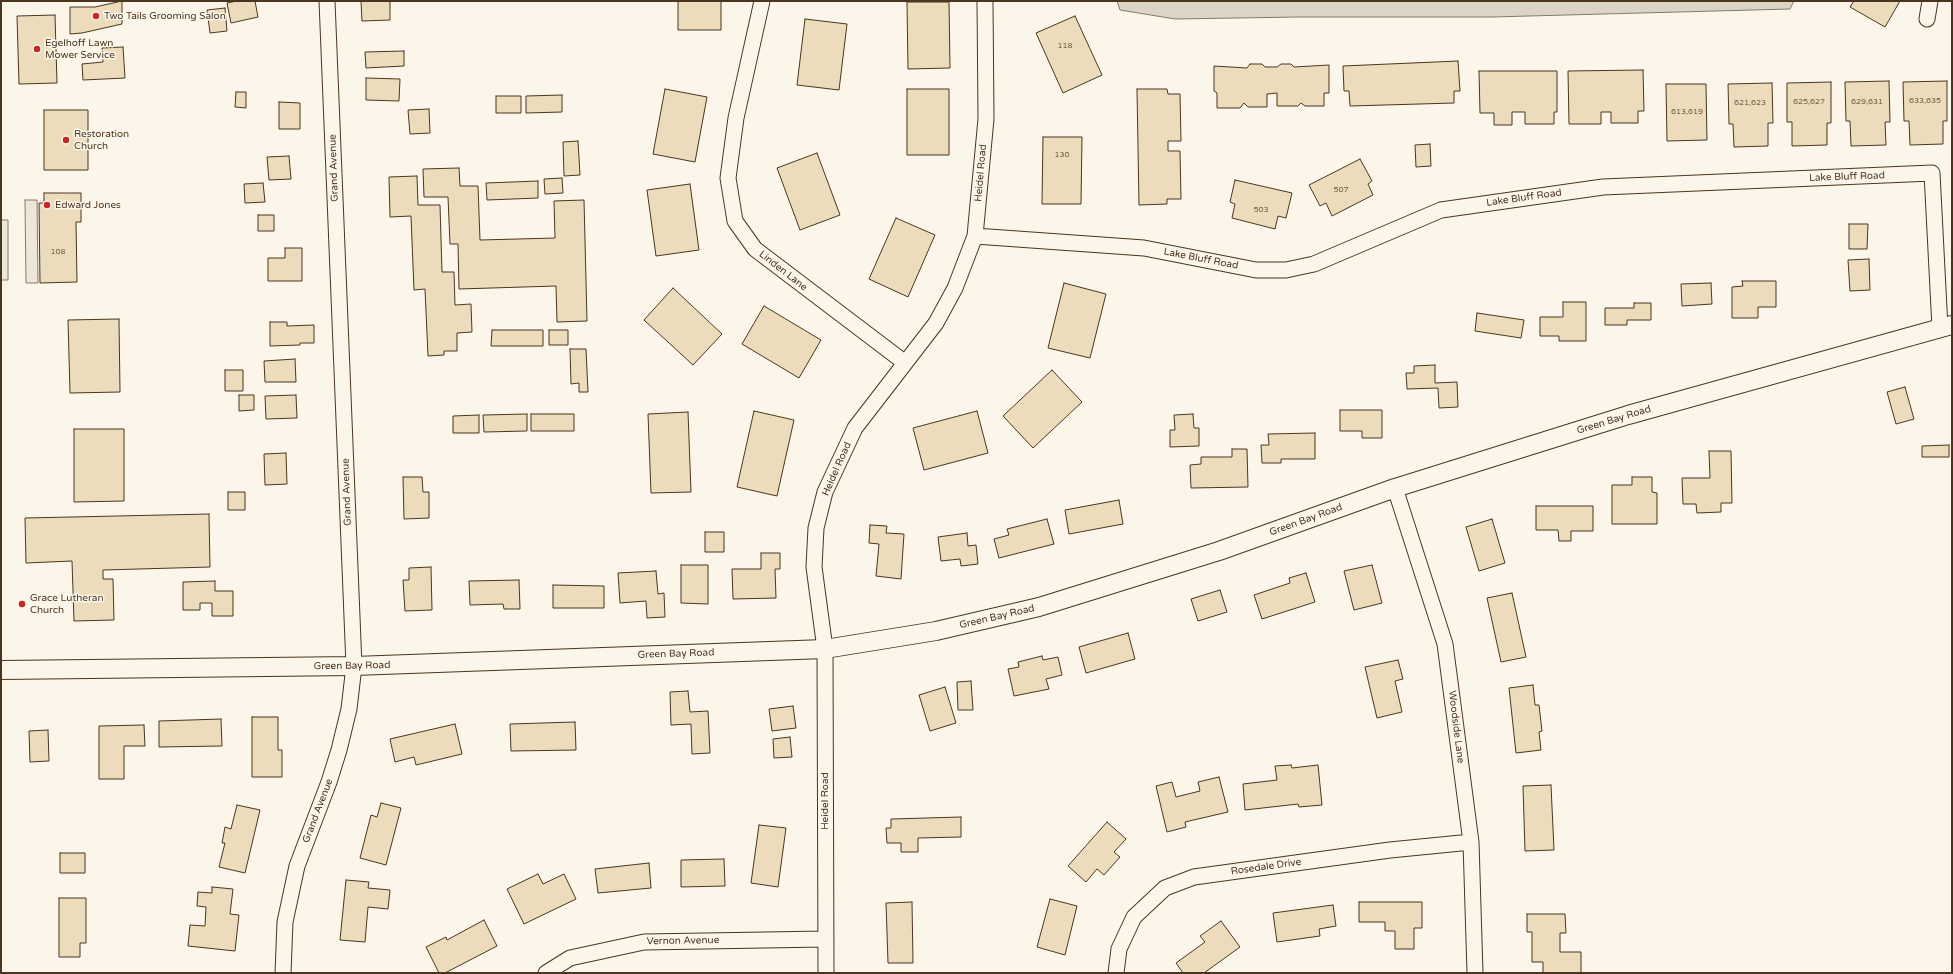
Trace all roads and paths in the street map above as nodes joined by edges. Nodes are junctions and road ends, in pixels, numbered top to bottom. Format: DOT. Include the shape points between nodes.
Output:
graph roads {
  1 [pos="327,1"];
  2 [pos="762,1"];
  3 [pos="985,1"];
  4 [pos="1930,1"];
  5 [pos="1927,18"];
  6 [pos="975,236"];
  7 [pos="1946,326"];
  8 [pos="904,362"];
  9 [pos="1395,488"];
  10 [pos="825,649"];
  11 [pos="354,666"];
  12 [pos="1,670"];
  13 [pos="1471,842"];
  14 [pos="825,938"];
  15 [pos="282,973"];
  16 [pos="546,973"];
  17 [pos="826,973"];
  18 [pos="1116,973"];
  19 [pos="1475,973"];
  1 -- 11 [label="street, Grand Avenue"];
  2 -- 8 [label="street, Linden Lane" via="736,118 728,178 735,221 755,249"];
  3 -- 6 [label="street, Heidel Road" via="986,119"];
  4 -- 5 [label="street"];
  6 -- 7 [label="street, Lake Bluff Road" via="1144,248 1256,270 1286,270 1314,264 1440,210 1603,187 1932,173"];
  6 -- 8 [label="street, Heidel Road" via="955,288 939,318"];
  7 -- 9 [label="street, Green Bay Road" via="1628,416"];
  8 -- 10 [label="street, Heidel Road" via="855,428 825,492 816,528 814,567"];
  9 -- 10 [label="street, Green Bay Road" via="1219,551 1039,607 936,631"];
  9 -- 13 [label="street, Woodside Lane" via="1445,644"];
  10 -- 11 [label="street, Green Bay Road"];
  10 -- 14 [label="street, Heidel Road"];
  11 -- 12 [label="street, Green Bay Road"];
  11 -- 15 [label="street, Grand Avenue" via="349,709 339,750 297,866 285,922"];
  13 -- 18 [label="street, Rosedale Drive" via="1194,876 1164,888 1134,916 1119,949"];
  13 -- 19 [label="street, Woodside Lane"];
  14 -- 16 [label="street, Vernon Avenue" via="644,942 570,958"];
  14 -- 17 [label="street, Heidel Road"];
}
